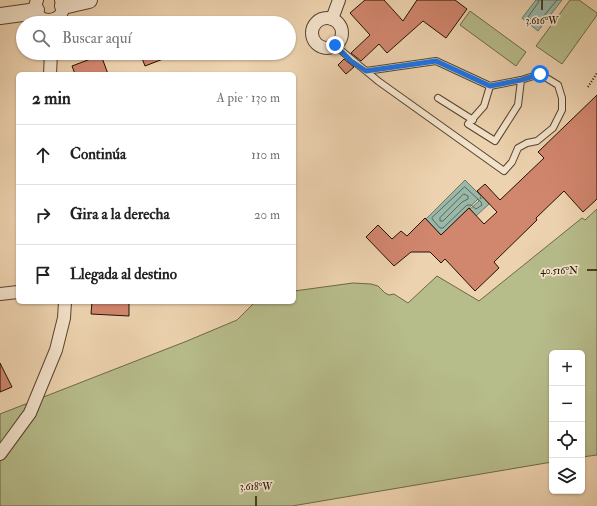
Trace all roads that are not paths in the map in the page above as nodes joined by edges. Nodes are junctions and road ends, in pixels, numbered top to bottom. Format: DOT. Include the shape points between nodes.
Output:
graph roads {
  1 [pos="88,0"];
  2 [pos="339,0"];
  3 [pos="62,3"];
  4 [pos="37,5"];
  5 [pos="0,16"];
  6 [pos="40,16"];
  7 [pos="60,16"];
  8 [pos="332,19"];
  9 [pos="335,45"];
  10 [pos="51,60"];
  11 [pos="366,71"];
  12 [pos="50,72"];
  13 [pos="521,80"];
  14 [pos="490,86"];
  15 [pos="438,98"];
  16 [pos="473,120"];
  17 [pos="16,292"];
  18 [pos="0,294"];
  19 [pos="65,304"];
  20 [pos="0,454"];
  1 -- 3 [label="street"];
  2 -- 8 [label="street"];
  3 -- 7 [label="street" via="63,10"];
  4 -- 5 [label="street"];
  4 -- 6 [label="street"];
  8 -- 9 [label="street" via="338,22 342,34 340,41"];
  8 -- 9 [label="street" via="318,21 313,27 312,34 320,46"];
  9 -- 11 [label="lane"];
  10 -- 12 [label="street"];
  11 -- 13 [label="lane" via="504,170 512,162 518,148 537,141 553,128 562,110 558,85 540,74"];
  11 -- 14 [label="lane" via="436,61"];
  13 -- 14 [label="lane"];
  13 -- 16 [label="lane" via="518,105 495,141 468,124"];
  14 -- 16 [label="lane" via="484,106"];
  15 -- 16 [label="lane"];
  17 -- 18 [label="street"];
  19 -- 20 [label="street" via="56,350 30,413"];
}
